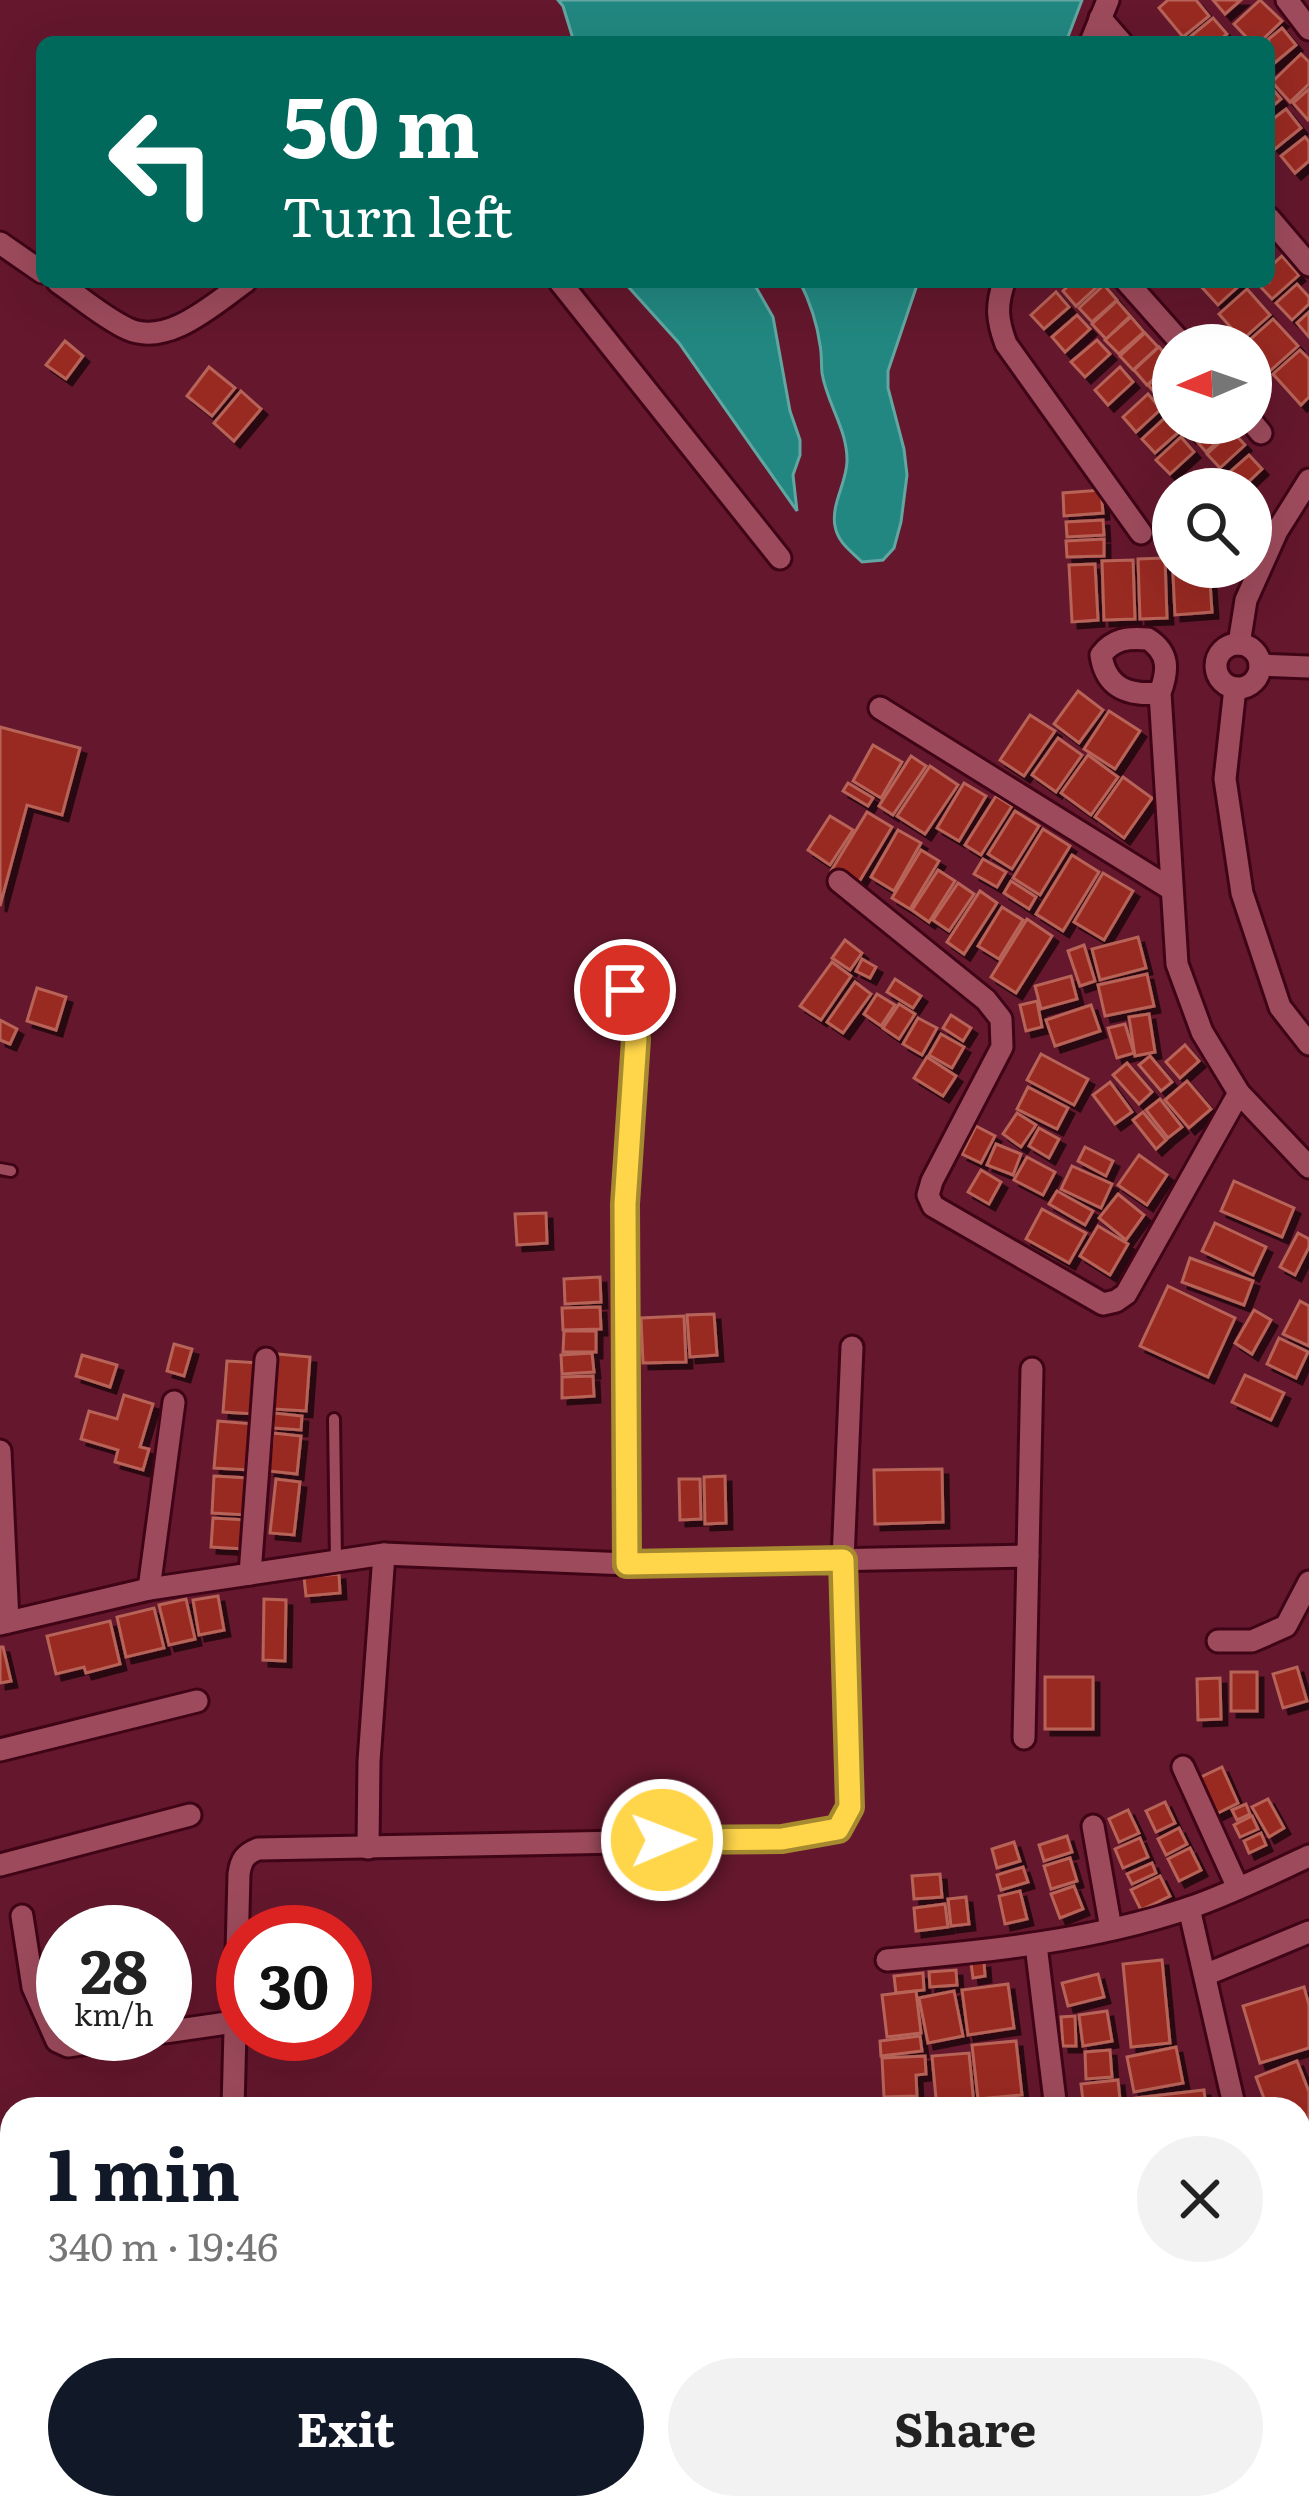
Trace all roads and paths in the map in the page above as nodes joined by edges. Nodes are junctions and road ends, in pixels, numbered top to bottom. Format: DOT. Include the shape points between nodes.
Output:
graph roads {
  1 [pos="1287,0"];
  2 [pos="1104,9"];
  3 [pos="1309,28"];
  4 [pos="1118,36"];
  5 [pos="1275,225"];
  6 [pos="0,243"];
  7 [pos="1309,265"];
  8 [pos="36,268"];
  9 [pos="67,288"];
  10 [pos="236,288"];
  11 [pos="565,288"];
  12 [pos="1002,288"];
  13 [pos="1132,288"];
  14 [pos="1164,324"];
  15 [pos="1309,479"];
  16 [pos="1141,533"];
  17 [pos="780,558"];
  18 [pos="1239,644"];
  19 [pos="1259,664"];
  20 [pos="1309,667"];
  21 [pos="1235,688"];
  22 [pos="1160,693"];
  23 [pos="880,708"];
  24 [pos="839,881"];
  25 [pos="1171,889"];
  26 [pos="625,990"];
  27 [pos="1309,1044"];
  28 [pos="1239,1093"];
  29 [pos="1309,1167"];
  30 [pos="852,1347"];
  31 [pos="266,1359"];
  32 [pos="1032,1369"];
  33 [pos="174,1402"];
  34 [pos="334,1419"];
  35 [pos="0,1451"];
  36 [pos="383,1554"];
  37 [pos="1028,1556"];
  38 [pos="843,1560"];
  39 [pos="336,1561"];
  40 [pos="627,1564"];
  41 [pos="250,1574"];
  42 [pos="1309,1582"];
  43 [pos="149,1589"];
  44 [pos="4,1623"];
  45 [pos="1218,1641"];
  46 [pos="197,1701"];
  47 [pos="1024,1738"];
  48 [pos="0,1750"];
  49 [pos="1183,1767"];
  50 [pos="190,1815"];
  51 [pos="1094,1826"];
  52 [pos="368,1848"];
  53 [pos="1309,1856"];
  54 [pos="0,1865"];
  55 [pos="1238,1888"];
  56 [pos="239,1905"];
  57 [pos="1189,1908"];
  58 [pos="22,1916"];
  59 [pos="1111,1929"];
  60 [pos="1309,1933"];
  61 [pos="1036,1945"];
  62 [pos="887,1960"];
  63 [pos="1205,1976"];
  64 [pos="36,1994"];
  65 [pos="234,2061"];
  66 [pos="233,2097"];
  67 [pos="1055,2097"];
  68 [pos="1232,2097"];
  1 -- 3 [label="street"];
  2 -- 4 [label="street"];
  5 -- 7 [label="street"];
  6 -- 8 [label="street"];
  9 -- 10 [label="street" via="131,331 156,332 182,325"];
  11 -- 17 [label="street"];
  12 -- 16 [label="street" via="998,324 1006,344"];
  13 -- 14 [label="street"];
  15 -- 18 [label="street" via="1246,599"];
  18 -- 19 [label="street"];
  18 -- 21 [label="street" via="1216,660 1220,679"];
  19 -- 20 [label="street"];
  19 -- 21 [label="street" via="1253,682"];
  21 -- 27 [label="street" via="1225,778 1242,893 1280,1007"];
  22 -- 25 [label="street"];
  23 -- 25 [label="street"];
  24 -- 28 [label="street" via="1001,1019 1002,1047 932,1181 933,1206 1103,1304 1126,1294"];
  25 -- 28 [label="street" via="1177,964 1202,1032"];
  26 -- 40 [label="street" via="636,1039 625,1204"];
  28 -- 29 [label="street"];
  30 -- 38 [label="street"];
  31 -- 41 [label="street"];
  32 -- 37 [label="street"];
  33 -- 43 [label="street"];
  34 -- 39 [label="lane"];
  35 -- 44 [label="street"];
  36 -- 39 [label="street"];
  36 -- 40 [label="street"];
  36 -- 52 [label="street"];
  37 -- 38 [label="street"];
  37 -- 47 [label="street"];
  38 -- 40 [label="street"];
  38 -- 52 [label="street" via="850,1807 838,1829 782,1839"];
  39 -- 41 [label="street"];
  41 -- 43 [label="street"];
  42 -- 45 [label="street" via="1286,1626 1252,1641"];
  43 -- 44 [label="street"];
  46 -- 48 [label="street"];
  49 -- 55 [label="street"];
  50 -- 54 [label="street"];
  51 -- 59 [label="street"];
  52 -- 56 [label="street" via="249,1853 241,1862"];
  53 -- 55 [label="street"];
  55 -- 57 [label="street"];
  57 -- 59 [label="street"];
  57 -- 63 [label="street"];
  58 -- 64 [label="street"];
  59 -- 61 [label="street"];
  60 -- 63 [label="street"];
  61 -- 62 [label="street"];
  61 -- 67 [label="street"];
  63 -- 68 [label="street"];
  65 -- 66 [label="street"];
}
